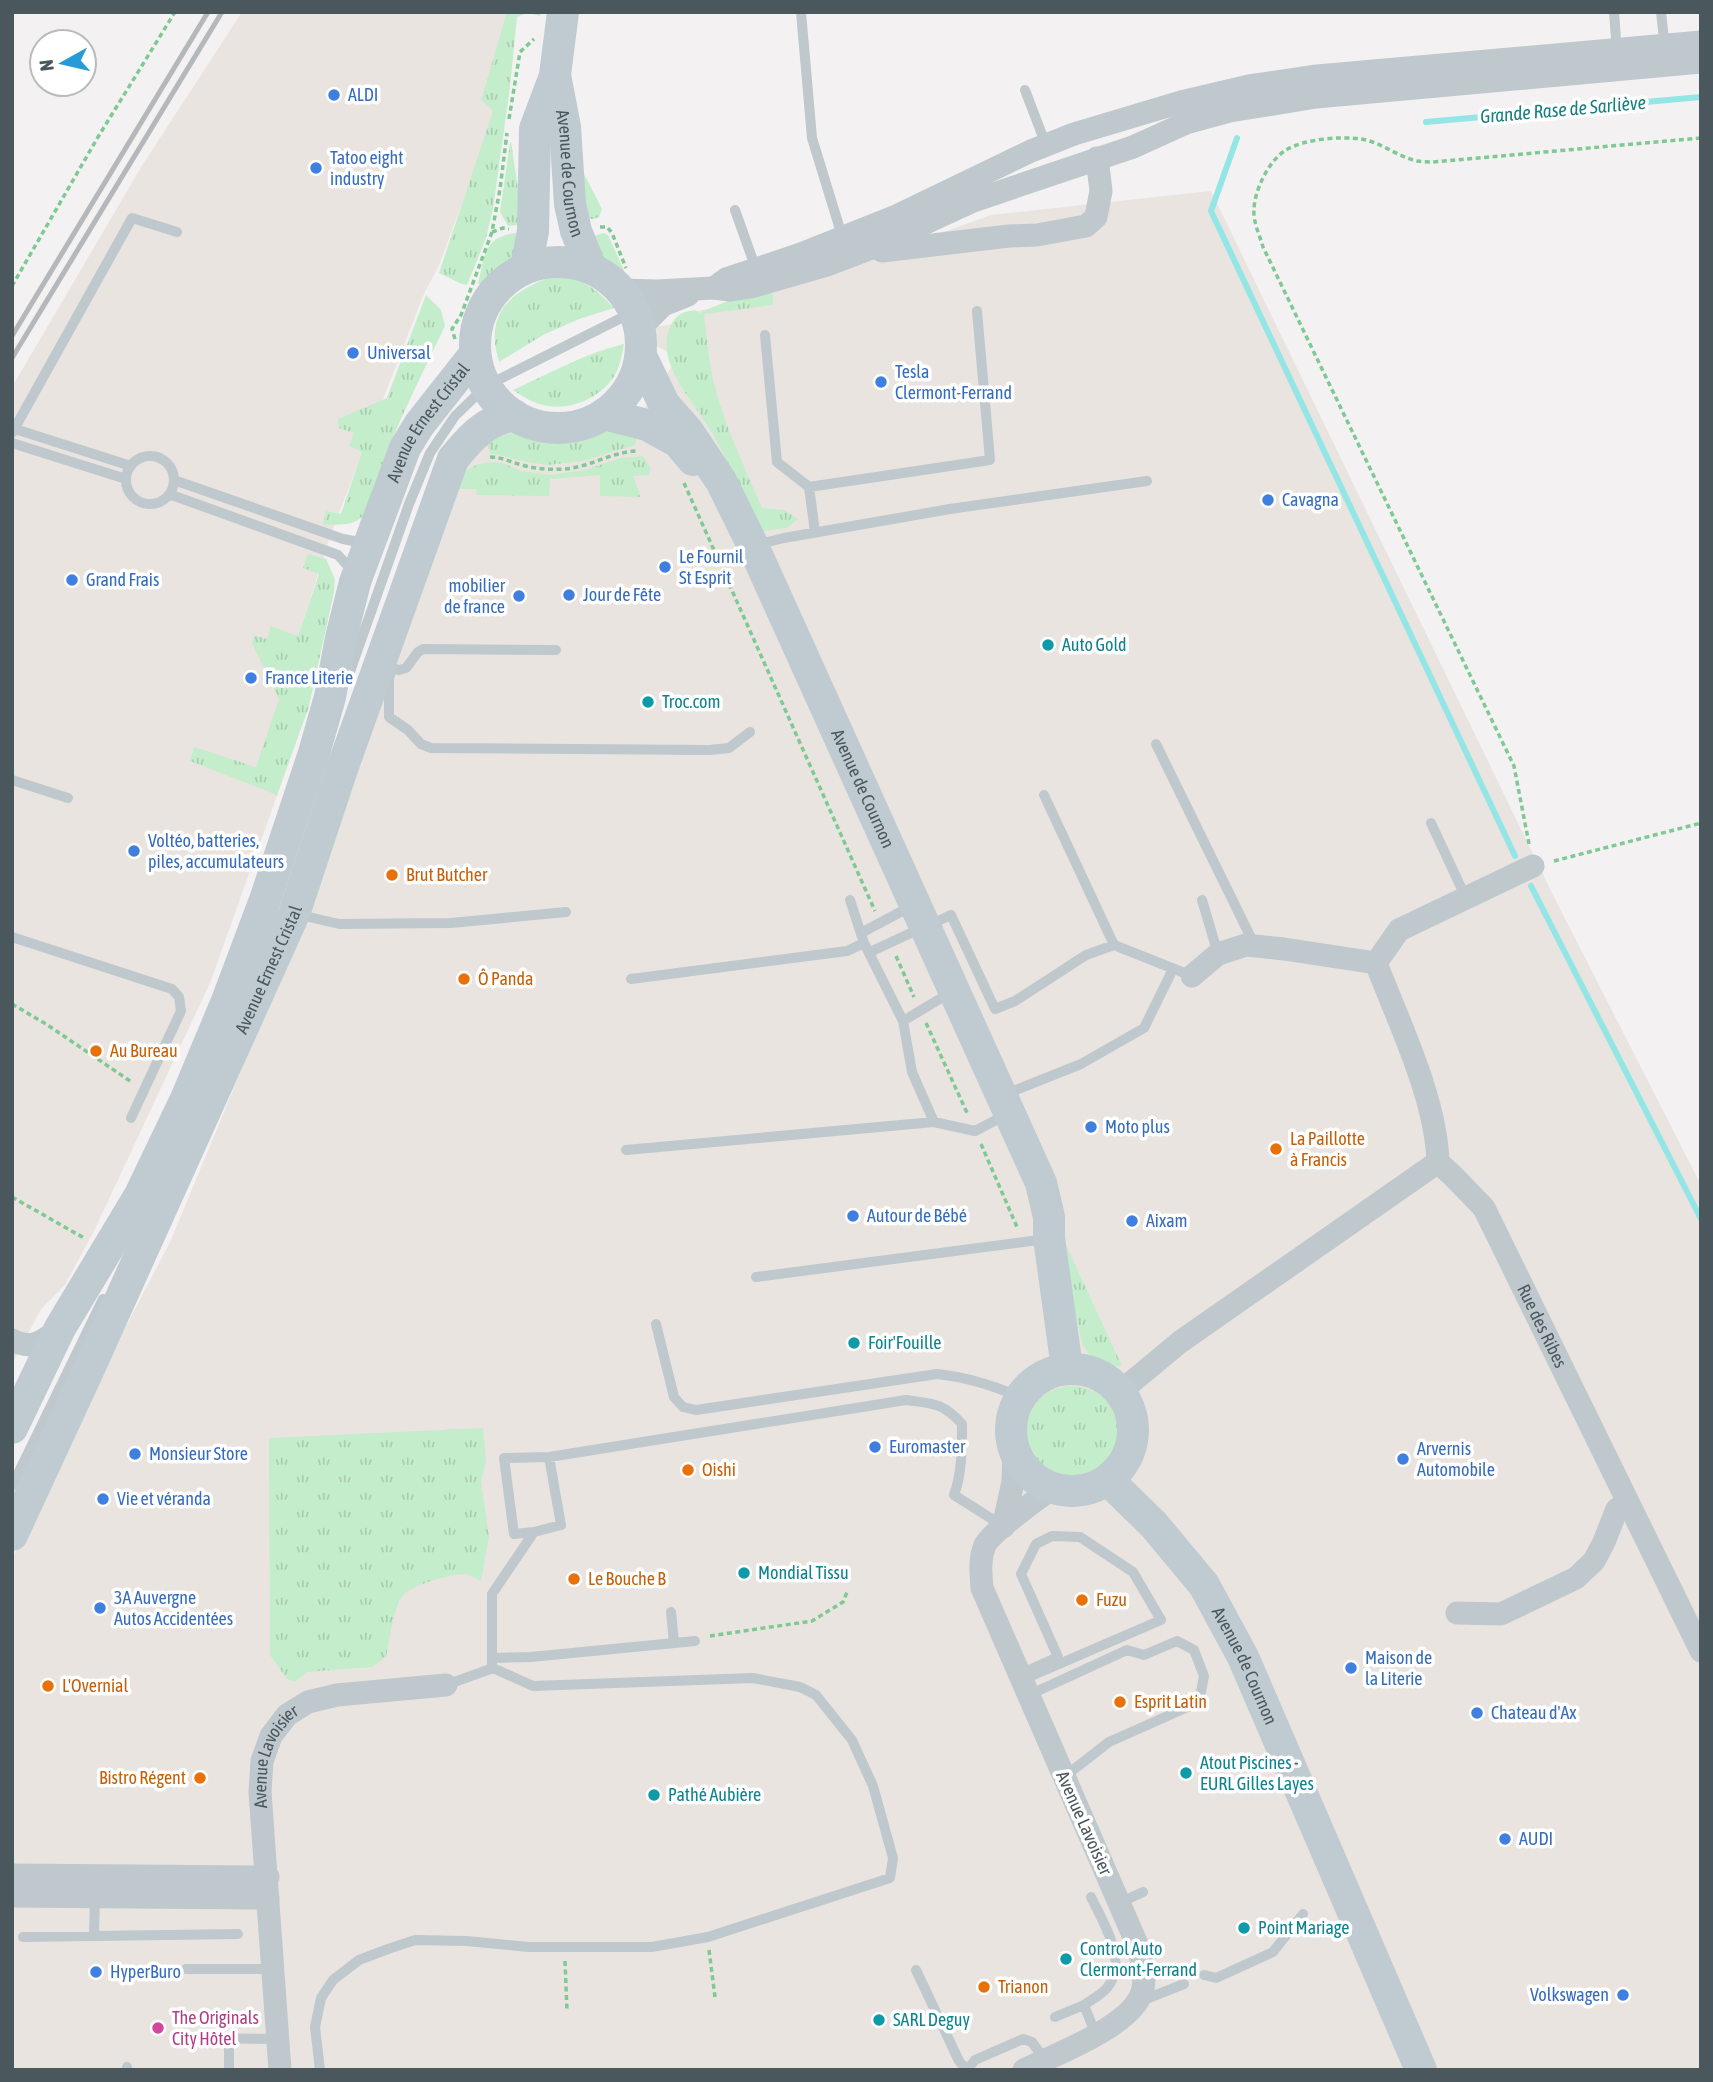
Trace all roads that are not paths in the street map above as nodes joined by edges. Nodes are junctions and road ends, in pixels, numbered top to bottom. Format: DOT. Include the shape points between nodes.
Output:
graph roads {
  1 [pos="801,12"];
  2 [pos="1614,12"];
  3 [pos="1661,12"];
  4 [pos="565,13"];
  5 [pos="1701,42"];
  6 [pos="1701,53"];
  7 [pos="1665,55"];
  8 [pos="1617,60"];
  9 [pos="1701,62"];
  10 [pos="555,75"];
  11 [pos="1025,90"];
  12 [pos="1046,145"];
  13 [pos="1105,155"];
  14 [pos="735,210"];
  15 [pos="177,232"];
  16 [pos="852,248"];
  17 [pos="526,268"];
  18 [pos="591,268"];
  19 [pos="756,269"];
  20 [pos="706,289"];
  21 [pos="977,311"];
  22 [pos="633,312"];
  23 [pos="765,335"];
  24 [pos="475,354"];
  25 [pos="486,386"];
  26 [pos="604,414"];
  27 [pos="514,415"];
  28 [pos="14,431"];
  29 [pos="12,443"];
  30 [pos="131,466"];
  31 [pos="126,479"];
  32 [pos="174,480"];
  33 [pos="1147,481"];
  34 [pos="809,487"];
  35 [pos="169,494"];
  36 [pos="376,531"];
  37 [pos="816,532"];
  38 [pos="748,548"];
  39 [pos="355,582"];
  40 [pos="556,650"];
  41 [pos="386,666"];
  42 [pos="750,732"];
  43 [pos="1156,744"];
  44 [pos="12,780"];
  45 [pos="1044,795"];
  46 [pos="68,798"];
  47 [pos="1431,823"];
  48 [pos="1533,866"];
  49 [pos="1466,898"];
  50 [pos="850,900"];
  51 [pos="1202,900"];
  52 [pos="278,907"];
  53 [pos="566,912"];
  54 [pos="902,927"];
  55 [pos="12,937"];
  56 [pos="865,942"];
  57 [pos="1114,945"];
  58 [pos="1255,946"];
  59 [pos="1218,954"];
  60 [pos="1376,963"];
  61 [pos="1183,973"];
  62 [pos="631,979"];
  63 [pos="932,1003"];
  64 [pos="903,1021"];
  65 [pos="991,1115"];
  66 [pos="131,1118"];
  67 [pos="934,1122"];
  68 [pos="626,1150"];
  69 [pos="1438,1162"];
  70 [pos="167,1165"];
  71 [pos="1037,1240"];
  72 [pos="757,1277"];
  73 [pos="110,1285"];
  74 [pos="656,1324"];
  75 [pos="60,1328"];
  76 [pos="18,1343"];
  77 [pos="1066,1368"];
  78 [pos="32,1389"];
  79 [pos="1121,1391"];
  80 [pos="1020,1397"];
  81 [pos="12,1428"];
  82 [pos="1014,1451"];
  83 [pos="549,1457"];
  84 [pos="1108,1480"];
  85 [pos="12,1486"];
  86 [pos="1052,1489"];
  87 [pos="1628,1503"];
  88 [pos="1003,1527"];
  89 [pos="534,1532"];
  90 [pos="12,1535"];
  91 [pos="1204,1585"];
  92 [pos="671,1612"];
  93 [pos="1457,1614"];
  94 [pos="695,1641"];
  95 [pos="1221,1642"];
  96 [pos="674,1643"];
  97 [pos="1701,1651"];
  98 [pos="492,1663"];
  99 [pos="1024,1683"];
  100 [pos="446,1685"];
  101 [pos="1064,1777"];
  102 [pos="1289,1794"];
  103 [pos="12,1875"];
  104 [pos="96,1886"];
  105 [pos="268,1887"];
  106 [pos="1143,1892"];
  107 [pos="12,1896"];
  108 [pos="1091,1897"];
  109 [pos="1119,1903"];
  110 [pos="1303,1914"];
  111 [pos="238,1934"];
  112 [pos="94,1936"];
  113 [pos="23,1937"];
  114 [pos="187,1969"];
  115 [pos="273,1969"];
  116 [pos="916,1970"];
  117 [pos="1204,1975"];
  118 [pos="1184,1984"];
  119 [pos="1135,2004"];
  120 [pos="1084,2005"];
  121 [pos="1055,2017"];
  122 [pos="1096,2035"];
  123 [pos="188,2038"];
  124 [pos="229,2039"];
  125 [pos="278,2039"];
  126 [pos="1054,2058"];
  127 [pos="319,2066"];
  128 [pos="229,2070"];
  129 [pos="280,2070"];
  130 [pos="969,2070"];
  131 [pos="1024,2070"];
  132 [pos="1414,2070"];
  133 [pos="1421,2070"];
  1 -- 16 [label="lane" via="813,138"];
  2 -- 8 [label="lane"];
  3 -- 7 [label="lane"];
  4 -- 10 [label="main road, Avenue de Cournon"];
  5 -- 7 [label="street"];
  6 -- 7 [label="lane"];
  7 -- 8 [label="street"];
  7 -- 9 [label="street"];
  8 -- 12 [label="street" via="1404,67 1249,86 1142,113"];
  8 -- 13 [label="street" via="1230,111"];
  8 -- 16 [label="lane" via="1319,86 1236,100 1049,154"];
  10 -- 17 [label="main road, Avenue de Cournon" via="535,129 533,231"];
  10 -- 18 [label="main road, Avenue de Cournon" via="565,127 570,204"];
  11 -- 12 [label="lane"];
  12 -- 16 [label="street" via="894,217"];
  13 -- 16 [label="street"];
  13 -- 16 [label="street" via="1096,217 1086,226 885,251"];
  14 -- 19 [label="lane"];
  15 -- 28 [label="lane" via="132,218"];
  16 -- 19 [label="street"];
  16 -- 20 [label="street" via="751,288"];
  17 -- 18 [label="main road" via="569,262"];
  17 -- 24 [label="main road" via="502,283 485,306"];
  18 -- 22 [label="main road" via="607,278"];
  19 -- 20 [label="street"];
  20 -- 22 [label="street"];
  20 -- 22 [label="street"];
  21 -- 34 [label="lane" via="990,460"];
  22 -- 25 [label="lane"];
  22 -- 26 [label="main road" via="635,376 615,407"];
  22 -- 38 [label="main road, Avenue de Cournon" via="664,404 721,481"];
  23 -- 34 [label="lane" via="777,462"];
  24 -- 25 [label="main road"];
  24 -- 36 [label="main road, Avenue Ernest Cristal" via="405,448"];
  25 -- 27 [label="main road"];
  25 -- 52 [label="lane" via="455,416 430,453 362,636"];
  26 -- 27 [label="main road" via="559,428"];
  26 -- 38 [label="main road, Avenue de Cournon" via="647,425 678,442 714,486"];
  27 -- 41 [label="main road, Avenue Ernest Cristal" via="498,418 473,435 453,459"];
  28 -- 30 [label="lane"];
  29 -- 31 [label="lane"];
  30 -- 31 [label="lane"];
  30 -- 32 [label="lane" via="144,457 159,458 170,467"];
  31 -- 35 [label="lane" via="131,493 142,502 157,502"];
  32 -- 35 [label="lane"];
  32 -- 36 [label="lane" via="343,539 359,542"];
  33 -- 37 [label="lane"];
  34 -- 37 [label="lane"];
  35 -- 39 [label="lane" via="338,555 354,572"];
  36 -- 39 [label="main road, Avenue Ernest Cristal"];
  37 -- 38 [label="lane"];
  38 -- 54 [label="main road, Avenue de Cournon"];
  39 -- 52 [label="main road, Avenue Ernest Cristal"];
  40 -- 41 [label="lane" via="424,649 406,668"];
  41 -- 42 [label="lane" via="389,717 431,748 710,750 729,748"];
  41 -- 52 [label="main road, Avenue Ernest Cristal"];
  43 -- 58 [label="lane"];
  44 -- 46 [label="lane"];
  45 -- 57 [label="lane"];
  47 -- 49 [label="lane"];
  48 -- 49 [label="street"];
  49 -- 60 [label="street" via="1399,930"];
  50 -- 56 [label="lane"];
  51 -- 59 [label="lane"];
  52 -- 53 [label="lane" via="339,924 452,923"];
  52 -- 70 [label="lane"];
  52 -- 75 [label="main road, Avenue Ernest Cristal" via="227,1001 140,1195"];
  52 -- 90 [label="main road, Avenue Ernest Cristal" via="93,1361"];
  54 -- 56 [label="lane"];
  54 -- 56 [label="lane"];
  54 -- 57 [label="lane" via="951,915 995,1009 1086,955"];
  54 -- 63 [label="main road, Avenue de Cournon"];
  54 -- 65 [label="main road, Avenue de Cournon"];
  55 -- 66 [label="lane" via="172,989 179,997 181,1011"];
  56 -- 62 [label="lane" via="847,951"];
  56 -- 64 [label="lane"];
  57 -- 61 [label="lane"];
  58 -- 59 [label="street"];
  58 -- 60 [label="street"];
  59 -- 61 [label="street"];
  60 -- 69 [label="street" via="1426,1095"];
  61 -- 65 [label="lane" via="1144,1028"];
  63 -- 64 [label="lane"];
  63 -- 65 [label="main road, Avenue de Cournon"];
  64 -- 67 [label="lane" via="912,1072"];
  65 -- 67 [label="lane"];
  65 -- 71 [label="main road, Avenue de Cournon"];
  67 -- 68 [label="lane"];
  69 -- 79 [label="street" via="1180,1342"];
  69 -- 87 [label="street, Rue des Ribes" via="1484,1208"];
  71 -- 72 [label="lane"];
  71 -- 77 [label="main road, Avenue de Cournon"];
  73 -- 85 [label="lane"];
  74 -- 80 [label="lane" via="674,1397 683,1407 696,1410 937,1374 974,1380"];
  75 -- 76 [label="street" via="41,1342"];
  75 -- 78 [label="main road, Avenue Ernest Cristal"];
  76 -- 78 [label="street" via="30,1364"];
  77 -- 79 [label="main road" via="1087,1369 1106,1377"];
  77 -- 80 [label="main road" via="1040,1377"];
  78 -- 81 [label="main road, Avenue Ernest Cristal"];
  79 -- 84 [label="main road" via="1132,1413 1133,1438 1125,1462"];
  80 -- 82 [label="main road" via="1010,1423"];
  82 -- 86 [label="main road" via="1029,1474"];
  82 -- 88 [label="street, Avenue Lavoisier"];
  83 -- 88 [label="lane" via="906,1400 928,1403 948,1408 962,1424 954,1495"];
  83 -- 89 [label="lane" via="561,1525"];
  83 -- 89 [label="lane" via="503,1458 514,1534"];
  84 -- 86 [label="main road" via="1081,1491"];
  84 -- 91 [label="main road, Avenue de Cournon" via="1154,1525"];
  86 -- 88 [label="street, Avenue Lavoisier"];
  87 -- 93 [label="street" via="1616,1509 1594,1561 1576,1578 1501,1614"];
  87 -- 97 [label="street, Rue des Ribes"];
  88 -- 99 [label="street, Avenue Lavoisier" via="986,1544 980,1564 982,1588"];
  89 -- 98 [label="lane" via="492,1594"];
  91 -- 95 [label="lane"];
  91 -- 133 [label="main road, Avenue de Cournon" via="1242,1657"];
  92 -- 96 [label="lane"];
  94 -- 96 [label="lane"];
  96 -- 98 [label="lane"];
  98 -- 100 [label="lane"];
  98 -- 127 [label="lane" via="533,1686 753,1678 800,1687 816,1695 852,1740 873,1786 894,1858 890,1878 708,1937 652,1947 564,1948 415,1940 359,1960 333,1980 321,1998 315,2027"];
  99 -- 99 [label="lane" via="1161,1620 1133,1572 1080,1537 1052,1536 1036,1544 1021,1574 1058,1657"];
  99 -- 101 [label="street, Avenue Lavoisier"];
  99 -- 101 [label="lane" via="1128,1650 1144,1655 1177,1641 1194,1650 1204,1676 1199,1702 1109,1742"];
  100 -- 105 [label="street, Avenue Lavoisier" via="337,1695 308,1702 287,1715 271,1736 262,1760 260,1792"];
  101 -- 109 [label="street, Avenue Lavoisier"];
  102 -- 132 [label="lane"];
  103 -- 104 [label="street"];
  104 -- 105 [label="street"];
  104 -- 107 [label="street"];
  104 -- 112 [label="lane"];
  105 -- 115 [label="street, Avenue Lavoisier"];
  106 -- 109 [label="lane"];
  108 -- 120 [label="lane" via="1114,1948 1115,1963 1108,1987"];
  109 -- 119 [label="street, Avenue Lavoisier" via="1144,1970 1143,1990"];
  110 -- 117 [label="lane" via="1273,1952 1216,1978"];
  111 -- 112 [label="lane"];
  112 -- 113 [label="lane"];
  114 -- 115 [label="lane"];
  115 -- 125 [label="street, Avenue Lavoisier"];
  116 -- 130 [label="lane" via="959,2062"];
  118 -- 119 [label="lane"];
  119 -- 122 [label="street"];
  120 -- 121 [label="lane"];
  120 -- 122 [label="lane"];
  122 -- 126 [label="street"];
  123 -- 124 [label="lane"];
  124 -- 125 [label="lane"];
  124 -- 128 [label="lane"];
  125 -- 129 [label="street, Avenue Lavoisier"];
  126 -- 130 [label="lane" via="1023,2039 975,2060"];
  126 -- 131 [label="street"];
}
